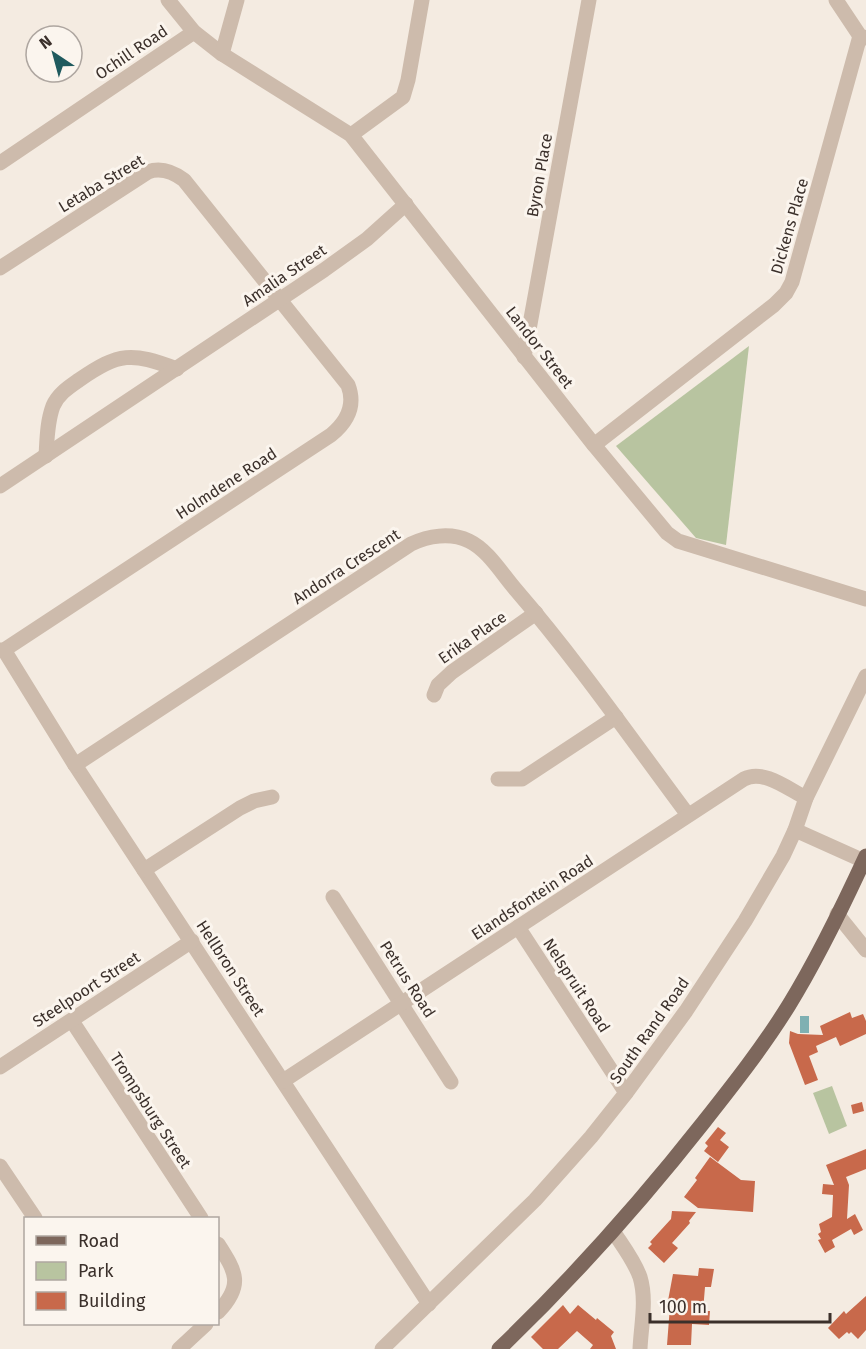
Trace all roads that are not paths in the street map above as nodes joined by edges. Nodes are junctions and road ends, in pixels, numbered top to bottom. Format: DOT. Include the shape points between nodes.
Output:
graph roads {
  1 [pos="168,0"];
  2 [pos="237,0"];
  3 [pos="422,0"];
  4 [pos="589,0"];
  5 [pos="836,0"];
  6 [pos="194,32"];
  7 [pos="863,37"];
  8 [pos="222,54"];
  9 [pos="351,135"];
  10 [pos="0,163"];
  11 [pos="406,204"];
  12 [pos="0,268"];
  13 [pos="279,300"];
  14 [pos="524,357"];
  15 [pos="177,369"];
  16 [pos="594,445"];
  17 [pos="46,456"];
  18 [pos="0,486"];
  19 [pos="866,599"];
  20 [pos="537,614"];
  21 [pos="2,650"];
  22 [pos="866,676"];
  23 [pos="434,695"];
  24 [pos="616,717"];
  25 [pos="75,765"];
  26 [pos="498,779"];
  27 [pos="272,797"];
  28 [pos="806,798"];
  29 [pos="688,816"];
  30 [pos="795,830"];
  31 [pos="865,858"];
  32 [pos="144,870"];
  33 [pos="333,897"];
  34 [pos="837,914"];
  35 [pos="518,927"];
  36 [pos="192,941"];
  37 [pos="866,951"];
  38 [pos="402,1003"];
  39 [pos="72,1020"];
  40 [pos="0,1067"];
  41 [pos="284,1081"];
  42 [pos="451,1082"];
  43 [pos="626,1093"];
  44 [pos="0,1166"];
  45 [pos="34,1217"];
  46 [pos="200,1217"];
  47 [pos="613,1230"];
  48 [pos="219,1246"];
  49 [pos="429,1304"];
  50 [pos="219,1311"];
  51 [pos="204,1325"];
  52 [pos="179,1349"];
  53 [pos="382,1349"];
  54 [pos="499,1349"];
  55 [pos="640,1349"];
  1 -- 6 [label="street, Landor Street"];
  2 -- 8 [label="street"];
  3 -- 9 [label="street" via="403,97"];
  4 -- 14 [label="street, Byron Place"];
  5 -- 7 [label="street"];
  6 -- 8 [label="street, Landor Street"];
  6 -- 10 [label="street, Ochill Road"];
  7 -- 16 [label="street, Dickens Place" via="786,293"];
  8 -- 9 [label="street, Landor Street"];
  9 -- 11 [label="street, Landor Street"];
  11 -- 13 [label="street, Amalia Street" via="367,239"];
  11 -- 14 [label="street, Landor Street"];
  12 -- 13 [label="street, Letaba Street" via="148,172 157,170 184,180"];
  13 -- 15 [label="street, Amalia Street"];
  13 -- 21 [label="street, Holmdene Road" via="348,385 351,406 343,424"];
  14 -- 16 [label="street, Landor Street"];
  15 -- 17 [label="street, Amalia Street"];
  15 -- 17 [label="street" via="134,356 116,358 93,370 57,399 50,418"];
  16 -- 19 [label="street, Landor Street" via="674,539"];
  17 -- 18 [label="street, Amalia Street"];
  20 -- 23 [label="street, Erika Place" via="452,672 438,685"];
  20 -- 24 [label="street, Andorra Crescent"];
  20 -- 25 [label="street, Andorra Crescent" via="477,546 454,537 421,539"];
  21 -- 25 [label="street, Hellbron Street"];
  22 -- 28 [label="street, South Rand Road"];
  24 -- 26 [label="street" via="522,779"];
  24 -- 29 [label="street, Andorra Crescent"];
  25 -- 32 [label="street, Hellbron Street"];
  27 -- 32 [label="street" via="240,808"];
  28 -- 29 [label="street, Elandsfontein Road" via="756,776 738,783"];
  28 -- 30 [label="street, South Rand Road"];
  29 -- 35 [label="street, Elandsfontein Road"];
  30 -- 31 [label="street"];
  30 -- 43 [label="street, South Rand Road" via="745,921"];
  31 -- 34 [label="main road"];
  32 -- 36 [label="street, Hellbron Street"];
  33 -- 38 [label="street, Petrus Road"];
  34 -- 37 [label="street"];
  34 -- 47 [label="main road" via="794,996 759,1050"];
  35 -- 38 [label="street, Elandsfontein Road"];
  35 -- 43 [label="street, Nelspruit Road"];
  36 -- 39 [label="street, Steelpoort Street"];
  36 -- 41 [label="street, Hellbron Street"];
  38 -- 41 [label="street, Elandsfontein Road"];
  38 -- 42 [label="street, Petrus Road"];
  39 -- 40 [label="street, Steelpoort Street"];
  39 -- 46 [label="street, Trompsburg Street"];
  41 -- 49 [label="street, Hellbron Street"];
  43 -- 49 [label="street, South Rand Road" via="535,1200"];
  44 -- 45 [label="street"];
  47 -- 54 [label="main road"];
  47 -- 55 [label="street" via="642,1286"];
  48 -- 50 [label="street" via="234,1271 234,1289"];
  49 -- 53 [label="street, South Rand Road"];
  51 -- 52 [label="street"];
}
